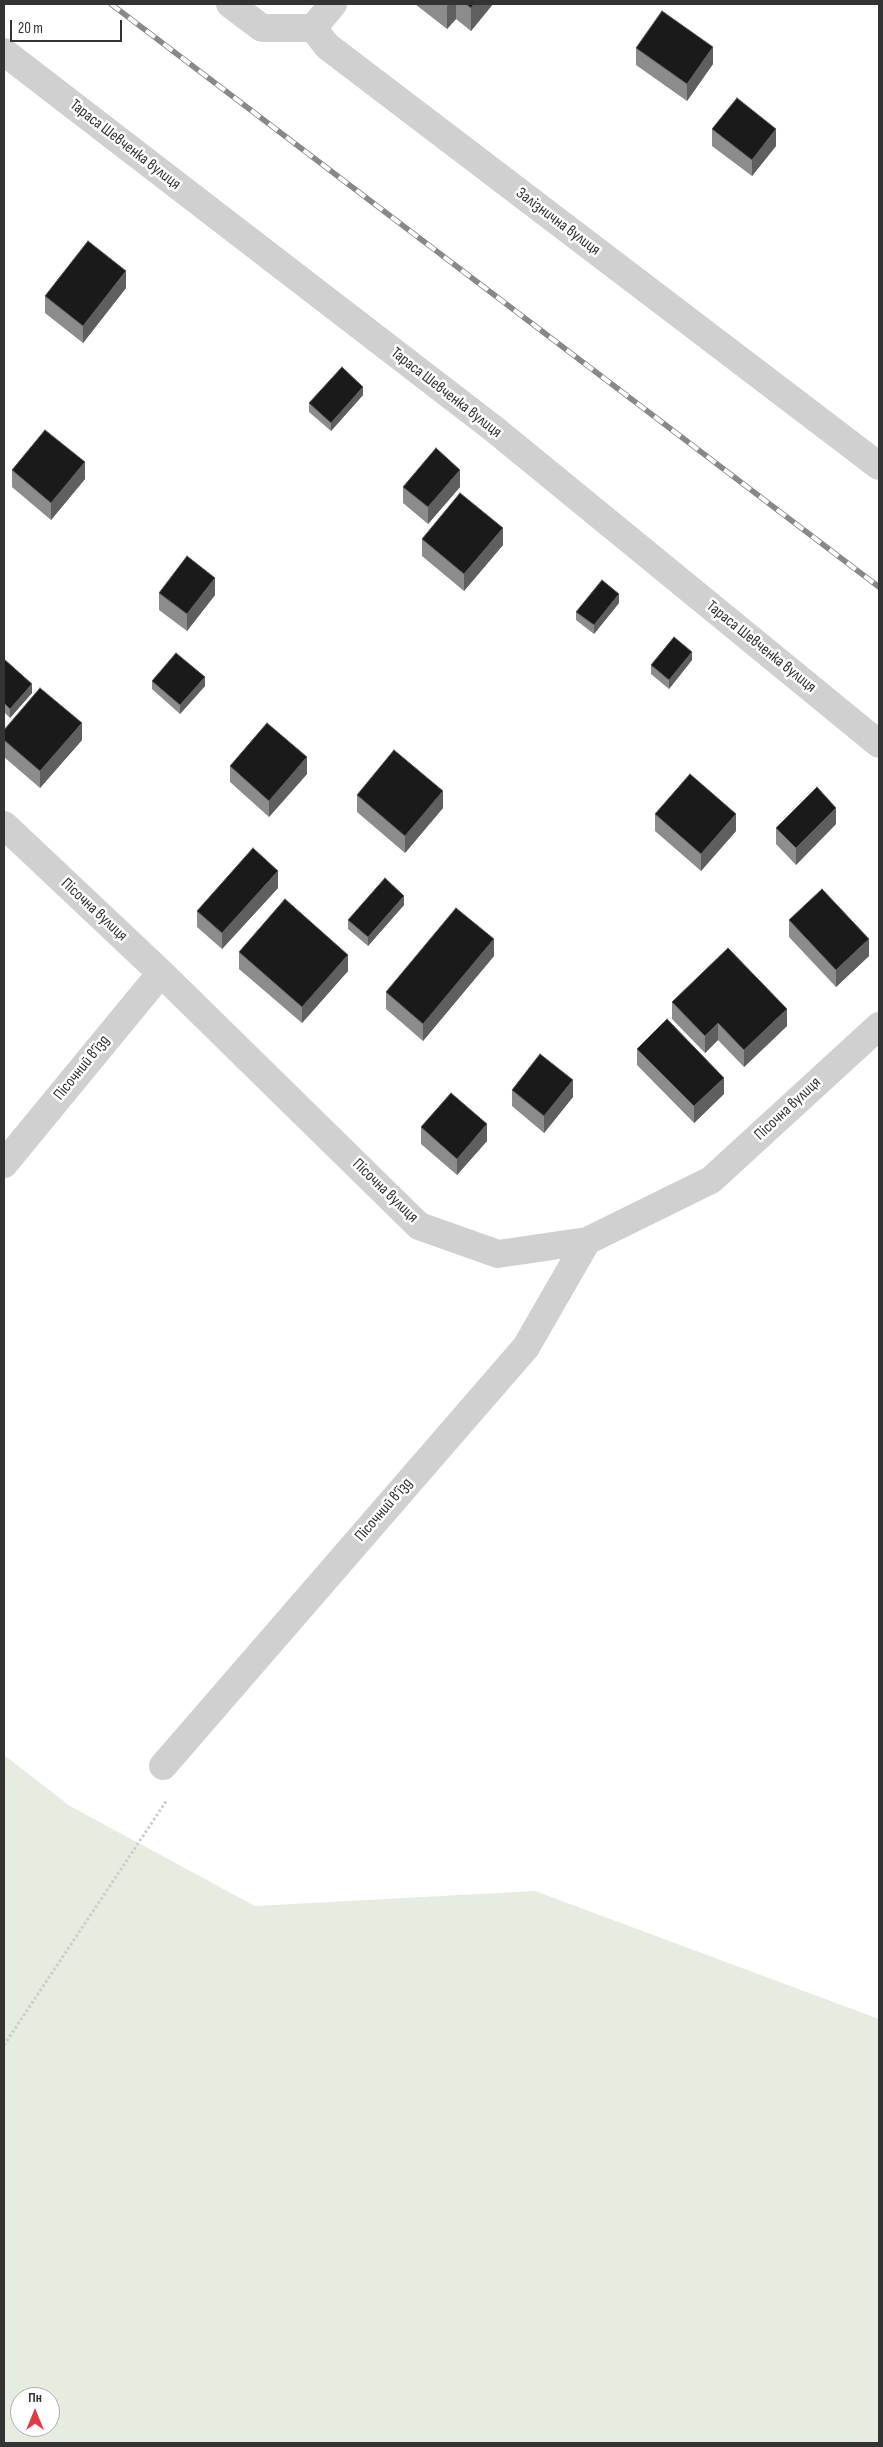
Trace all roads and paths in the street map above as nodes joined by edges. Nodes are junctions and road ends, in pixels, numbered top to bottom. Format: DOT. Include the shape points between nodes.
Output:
graph roads {
  1 [pos="230,4"];
  2 [pos="333,4"];
  3 [pos="313,28"];
  4 [pos="4,52"];
  5 [pos="879,466"];
  6 [pos="879,744"];
  7 [pos="4,825"];
  8 [pos="161,972"];
  9 [pos="879,1026"];
  10 [pos="4,1164"];
  11 [pos="586,1241"];
  12 [pos="163,1766"];
  13 [pos="4,2045"];
  1 -- 3 [label="street" via="262,28"];
  2 -- 3 [label="street"];
  3 -- 5 [label="street, Залізнична вулиця" via="327,46"];
  4 -- 6 [label="street, Тараса Шевченка вулиця" via="494,429"];
  7 -- 8 [label="street, Пісочна вулиця"];
  8 -- 10 [label="street, Пісочний в’їзд"];
  8 -- 11 [label="street, Пісочна вулиця" via="419,1226 498,1254"];
  9 -- 11 [label="street, Пісочна вулиця" via="711,1180"];
  11 -- 12 [label="street, Пісочний в’їзд" via="526,1347"];
  12 -- 13 [label="path" via="173,1791"];
}
